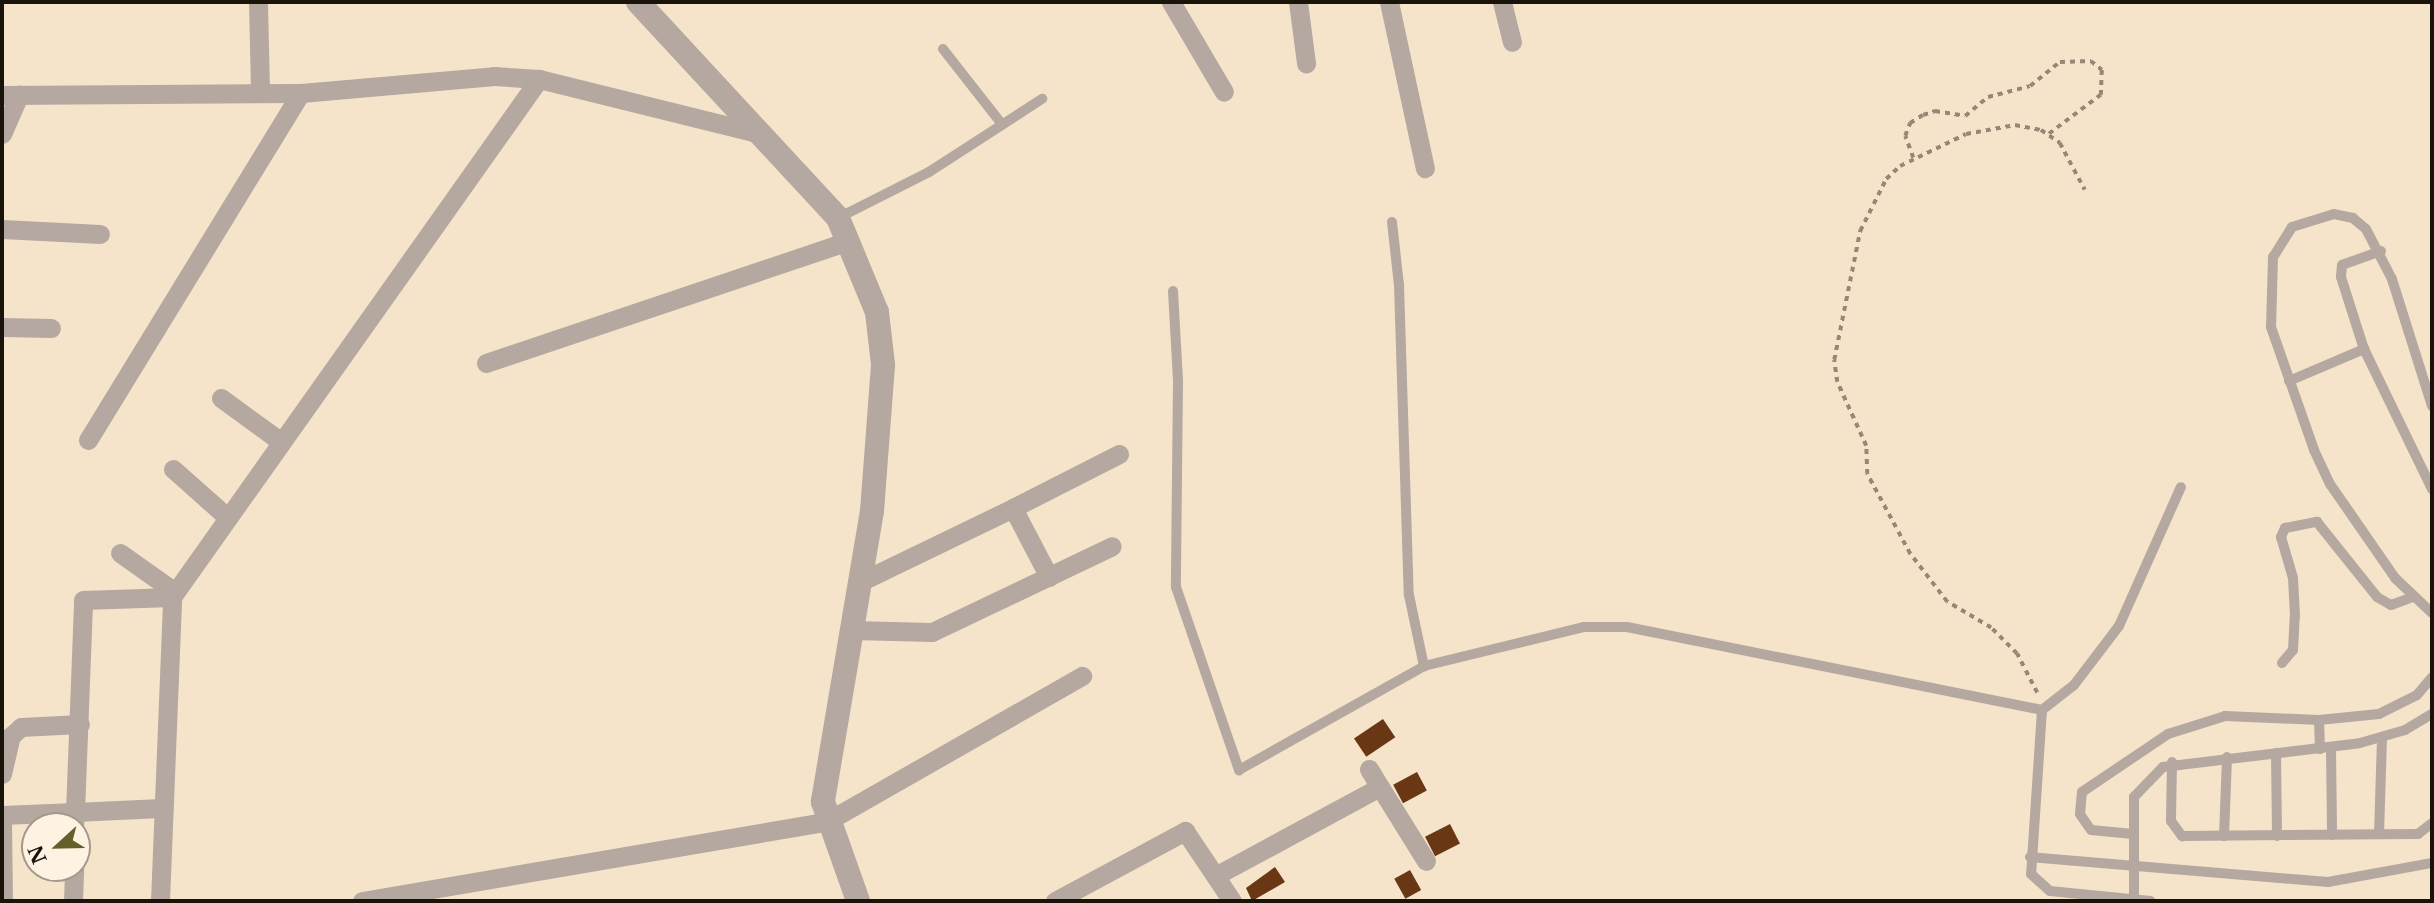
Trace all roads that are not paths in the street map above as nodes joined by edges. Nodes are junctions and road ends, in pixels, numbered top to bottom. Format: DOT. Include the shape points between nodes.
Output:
graph roads {
  1 [pos="258,2"];
  2 [pos="638,2"];
  3 [pos="1171,2"];
  4 [pos="1298,2"];
  5 [pos="1388,2"];
  6 [pos="1502,2"];
  7 [pos="1512,42"];
  8 [pos="943,49"];
  9 [pos="1306,63"];
  10 [pos="539,79"];
  11 [pos="1224,92"];
  12 [pos="260,93"];
  13 [pos="301,93"];
  14 [pos="10,95"];
  15 [pos="1042,99"];
  16 [pos="1001,123"];
  17 [pos="2,134"];
  18 [pos="761,134"];
  19 [pos="1425,168"];
  20 [pos="838,218"];
  21 [pos="1392,222"];
  22 [pos="2,229"];
  23 [pos="100,234"];
  24 [pos="849,241"];
  25 [pos="2381,251"];
  26 [pos="1173,291"];
  27 [pos="2,327"];
  28 [pos="51,328"];
  29 [pos="2364,349"];
  30 [pos="486,363"];
  31 [pos="2289,381"];
  32 [pos="222,398"];
  33 [pos="2432,406"];
  34 [pos="88,440"];
  35 [pos="280,440"];
  36 [pos="1119,454"];
  37 [pos="2432,466"];
  38 [pos="173,469"];
  39 [pos="2421,472"];
  40 [pos="2181,487"];
  41 [pos="2432,489"];
  42 [pos="1013,508"];
  43 [pos="226,516"];
  44 [pos="1112,547"];
  45 [pos="120,553"];
  46 [pos="1049,577"];
  47 [pos="860,582"];
  48 [pos="173,594"];
  49 [pos="2413,597"];
  50 [pos="2431,606"];
  51 [pos="851,630"];
  52 [pos="2282,663"];
  53 [pos="1424,666"];
  54 [pos="1082,676"];
  55 [pos="2432,677"];
  56 [pos="2042,710"];
  57 [pos="2432,714"];
  58 [pos="2319,720"];
  59 [pos="80,724"];
  60 [pos="2382,739"];
  61 [pos="2326,748"];
  62 [pos="2276,752"];
  63 [pos="2227,757"];
  64 [pos="2172,762"];
  65 [pos="1369,769"];
  66 [pos="2,774"];
  67 [pos="1380,787"];
  68 [pos="2,806"];
  69 [pos="161,808"];
  70 [pos="74,812"];
  71 [pos="2,816"];
  72 [pos="21,817"];
  73 [pos="91,817"];
  74 [pos="826,822"];
  75 [pos="2432,823"];
  76 [pos="2133,834"];
  77 [pos="2379,834"];
  78 [pos="2332,835"];
  79 [pos="2224,836"];
  80 [pos="2277,836"];
  81 [pos="2030,857"];
  82 [pos="1426,861"];
  83 [pos="2432,863"];
  84 [pos="2134,865"];
  85 [pos="1217,875"];
  86 [pos="74,882"];
  87 [pos="2134,900"];
  88 [pos="3,901"];
  89 [pos="74,901"];
  90 [pos="160,901"];
  91 [pos="362,901"];
  92 [pos="858,901"];
  93 [pos="1055,901"];
  94 [pos="1232,901"];
  95 [pos="2151,901"];
  1 -- 12 [label="street"];
  2 -- 18 [label="street"];
  3 -- 11 [label="street"];
  4 -- 9 [label="street"];
  5 -- 19 [label="street"];
  6 -- 7 [label="street"];
  8 -- 16 [label="lane"];
  10 -- 13 [label="street" via="494,76"];
  10 -- 18 [label="street"];
  10 -- 35 [label="street"];
  12 -- 13 [label="street"];
  12 -- 14 [label="street"];
  13 -- 34 [label="street"];
  14 -- 17 [label="street"];
  15 -- 16 [label="lane"];
  16 -- 20 [label="lane" via="929,172"];
  18 -- 20 [label="street"];
  20 -- 24 [label="street"];
  21 -- 53 [label="lane" via="1399,285 1409,595"];
  22 -- 23 [label="street"];
  24 -- 30 [label="street"];
  24 -- 47 [label="street" via="877,312 883,365 872,511"];
  25 -- 29 [label="lane" via="2349,261 2340,270"];
  25 -- 31 [label="lane" via="2353,218 2316,215 2292,227 2270,268 2271,327"];
  25 -- 33 [label="lane"];
  26 -- 53 [label="lane" via="1178,382 1176,587 1239,770"];
  27 -- 28 [label="street"];
  29 -- 31 [label="lane"];
  29 -- 39 [label="lane"];
  31 -- 49 [label="lane" via="2330,484"];
  32 -- 35 [label="street"];
  35 -- 43 [label="street"];
  36 -- 42 [label="street"];
  37 -- 39 [label="lane"];
  38 -- 43 [label="street"];
  39 -- 41 [label="lane"];
  40 -- 56 [label="lane" via="2119,626 2074,685"];
  42 -- 46 [label="street"];
  42 -- 47 [label="street"];
  43 -- 48 [label="street"];
  44 -- 46 [label="street"];
  45 -- 48 [label="street"];
  46 -- 51 [label="street" via="918,635"];
  47 -- 51 [label="street"];
  48 -- 59 [label="street" via="83,600"];
  48 -- 69 [label="street"];
  49 -- 50 [label="lane"];
  49 -- 52 [label="lane" via="2391,605 2377,597 2317,522 2285,528 2281,537 2293,578 2295,616 2293,650"];
  51 -- 74 [label="street" via="829,743"];
  53 -- 56 [label="lane" via="1584,627 1627,626"];
  54 -- 74 [label="street"];
  55 -- 58 [label="lane" via="2400,706 2350,719"];
  56 -- 81 [label="lane"];
  57 -- 60 [label="lane"];
  58 -- 61 [label="lane"];
  58 -- 76 [label="lane" via="2225,716 2168,734 2082,792 2080,814 2091,830"];
  59 -- 66 [label="street" via="21,727 11,736"];
  59 -- 70 [label="street"];
  60 -- 61 [label="lane"];
  60 -- 77 [label="lane"];
  61 -- 62 [label="lane"];
  61 -- 78 [label="lane"];
  62 -- 63 [label="lane"];
  62 -- 80 [label="lane"];
  63 -- 64 [label="lane"];
  63 -- 79 [label="lane"];
  64 -- 76 [label="lane" via="2140,785 2132,810"];
  64 -- 79 [label="lane" via="2174,828 2182,836"];
  65 -- 67 [label="street"];
  67 -- 82 [label="street"];
  67 -- 85 [label="street"];
  68 -- 71 [label="street"];
  69 -- 73 [label="street"];
  69 -- 90 [label="street"];
  71 -- 72 [label="street"];
  71 -- 88 [label="street"];
  74 -- 91 [label="street"];
  74 -- 92 [label="street"];
  75 -- 77 [label="lane" via="2418,834"];
  76 -- 84 [label="lane"];
  77 -- 78 [label="lane"];
  78 -- 80 [label="lane"];
  79 -- 80 [label="lane"];
  81 -- 84 [label="lane"];
  81 -- 87 [label="lane" via="2031,874 2050,891"];
  83 -- 84 [label="lane" via="2329,882"];
  84 -- 87 [label="lane"];
  85 -- 93 [label="street" via="1185,831"];
  85 -- 94 [label="street"];
  86 -- 89 [label="street"];
  87 -- 95 [label="lane"];
}
